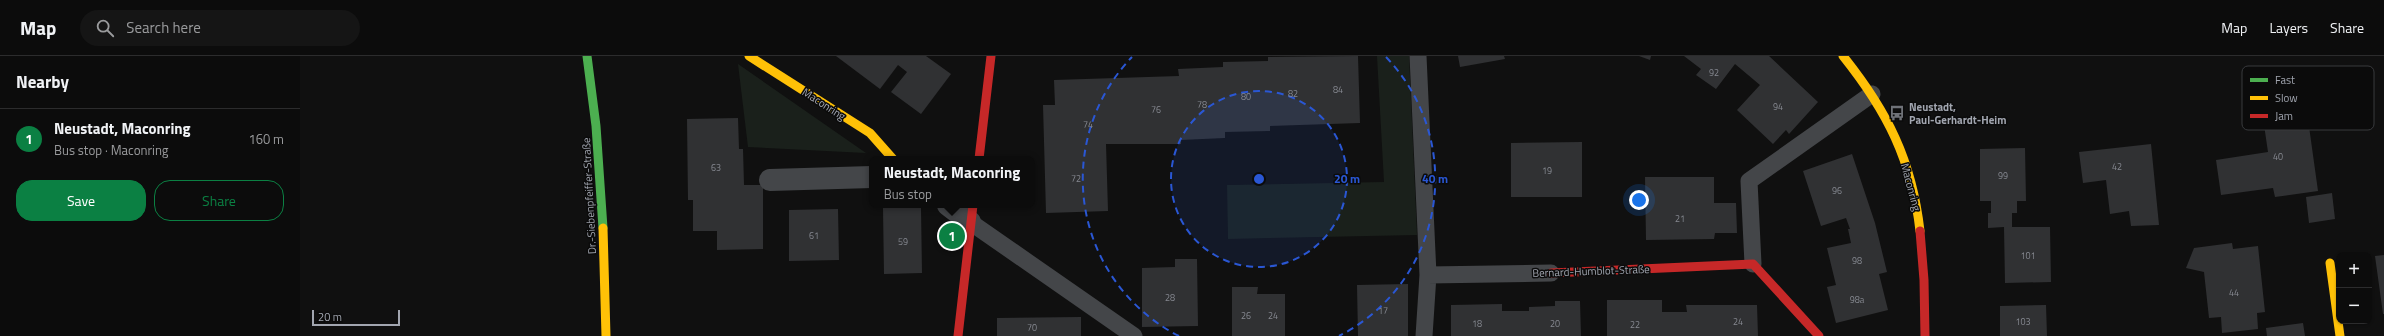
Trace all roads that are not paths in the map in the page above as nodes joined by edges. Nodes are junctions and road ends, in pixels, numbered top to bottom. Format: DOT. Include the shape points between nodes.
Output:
graph roads {
  1 [pos="587,56"];
  2 [pos="749,56"];
  3 [pos="991,56"];
  4 [pos="1418,56"];
  5 [pos="1843,56"];
  6 [pos="1872,94"];
  7 [pos="890,156"];
  8 [pos="979,156"];
  9 [pos="869,177"];
  10 [pos="770,180"];
  11 [pos="957,208"];
  12 [pos="972,213"];
  13 [pos="2330,262"];
  14 [pos="1753,264"];
  15 [pos="1550,273"];
  16 [pos="1428,275"];
  17 [pos="606,336"];
  18 [pos="958,336"];
  19 [pos="1134,336"];
  20 [pos="1424,336"];
  21 [pos="1819,336"];
  22 [pos="1925,336"];
  23 [pos="2340,336"];
  1 -- 17 [label="street, Dr.-Siebenpfeiffer-Straße" via="596,109 600,163"];
  2 -- 7 [label="street, Maconring" via="870,133"];
  3 -- 8 [label="street"];
  4 -- 16 [label="lane"];
  5 -- 6 [label="street, Maconring"];
  6 -- 14 [label="lane" via="1749,181"];
  6 -- 22 [label="street, Maconring" via="1895,136 1909,175 1919,218"];
  9 -- 10 [label="street"];
  11 -- 12 [label="street"];
  12 -- 18 [label="street"];
  12 -- 19 [label="lane"];
  13 -- 23 [label="street"];
  14 -- 15 [label="street, Bernard-Humblot-Straße"];
  14 -- 21 [label="street"];
  15 -- 16 [label="lane, Bernard-Humblot-Straße"];
  16 -- 20 [label="lane"];
}
